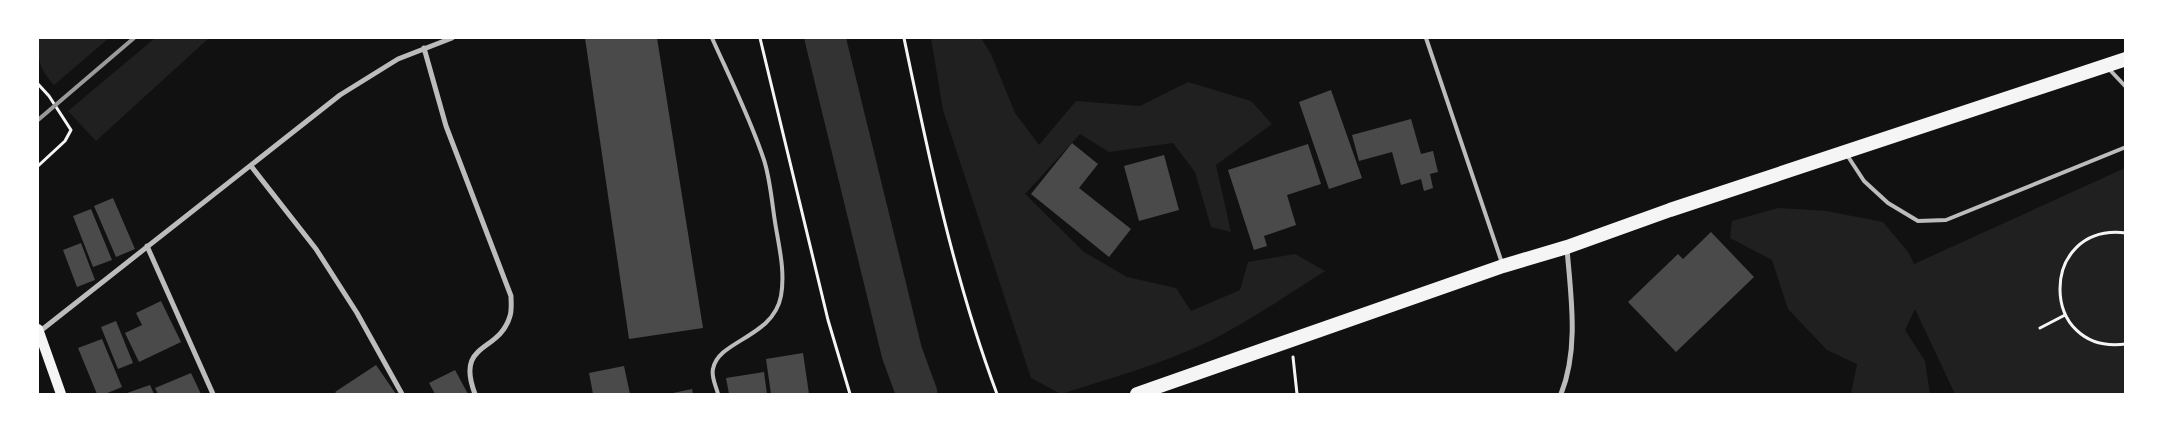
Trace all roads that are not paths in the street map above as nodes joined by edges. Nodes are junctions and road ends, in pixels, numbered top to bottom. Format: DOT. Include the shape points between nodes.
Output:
graph roads {
  1 [pos="452,38"];
  2 [pos="712,38"];
  3 [pos="1426,38"];
  4 [pos="424,48"];
  5 [pos="2126,59"];
  6 [pos="2106,65"];
  7 [pos="2126,87"];
  8 [pos="2126,147"];
  9 [pos="1845,152"];
  10 [pos="251,166"];
  11 [pos="147,246"];
  12 [pos="1567,247"];
  13 [pos="1503,266"];
  14 [pos="38,331"];
  15 [pos="61,394"];
  16 [pos="213,394"];
  17 [pos="402,394"];
  18 [pos="476,394"];
  19 [pos="718,394"];
  20 [pos="1137,394"];
  21 [pos="1562,394"];
  1 -- 4 [label="street"];
  2 -- 19 [label="lane" via="765,163 783,267 781,297 776,309 758,331 715,361 713,378"];
  3 -- 13 [label="lane"];
  4 -- 10 [label="street" via="398,59 340,95"];
  4 -- 18 [label="street" via="446,126 511,296 510,316 504,328 472,358 470,369"];
  5 -- 6 [label="highway"];
  6 -- 7 [label="lane"];
  6 -- 9 [label="highway"];
  8 -- 9 [label="lane" via="1946,220 1918,221 1888,203 1864,181"];
  9 -- 12 [label="highway"];
  10 -- 11 [label="street"];
  10 -- 17 [label="street" via="316,249 357,313"];
  11 -- 14 [label="street"];
  11 -- 16 [label="street"];
  12 -- 13 [label="highway"];
  12 -- 21 [label="street" via="1573,312 1567,380"];
  13 -- 20 [label="highway"];
  14 -- 15 [label="main road"];
}
